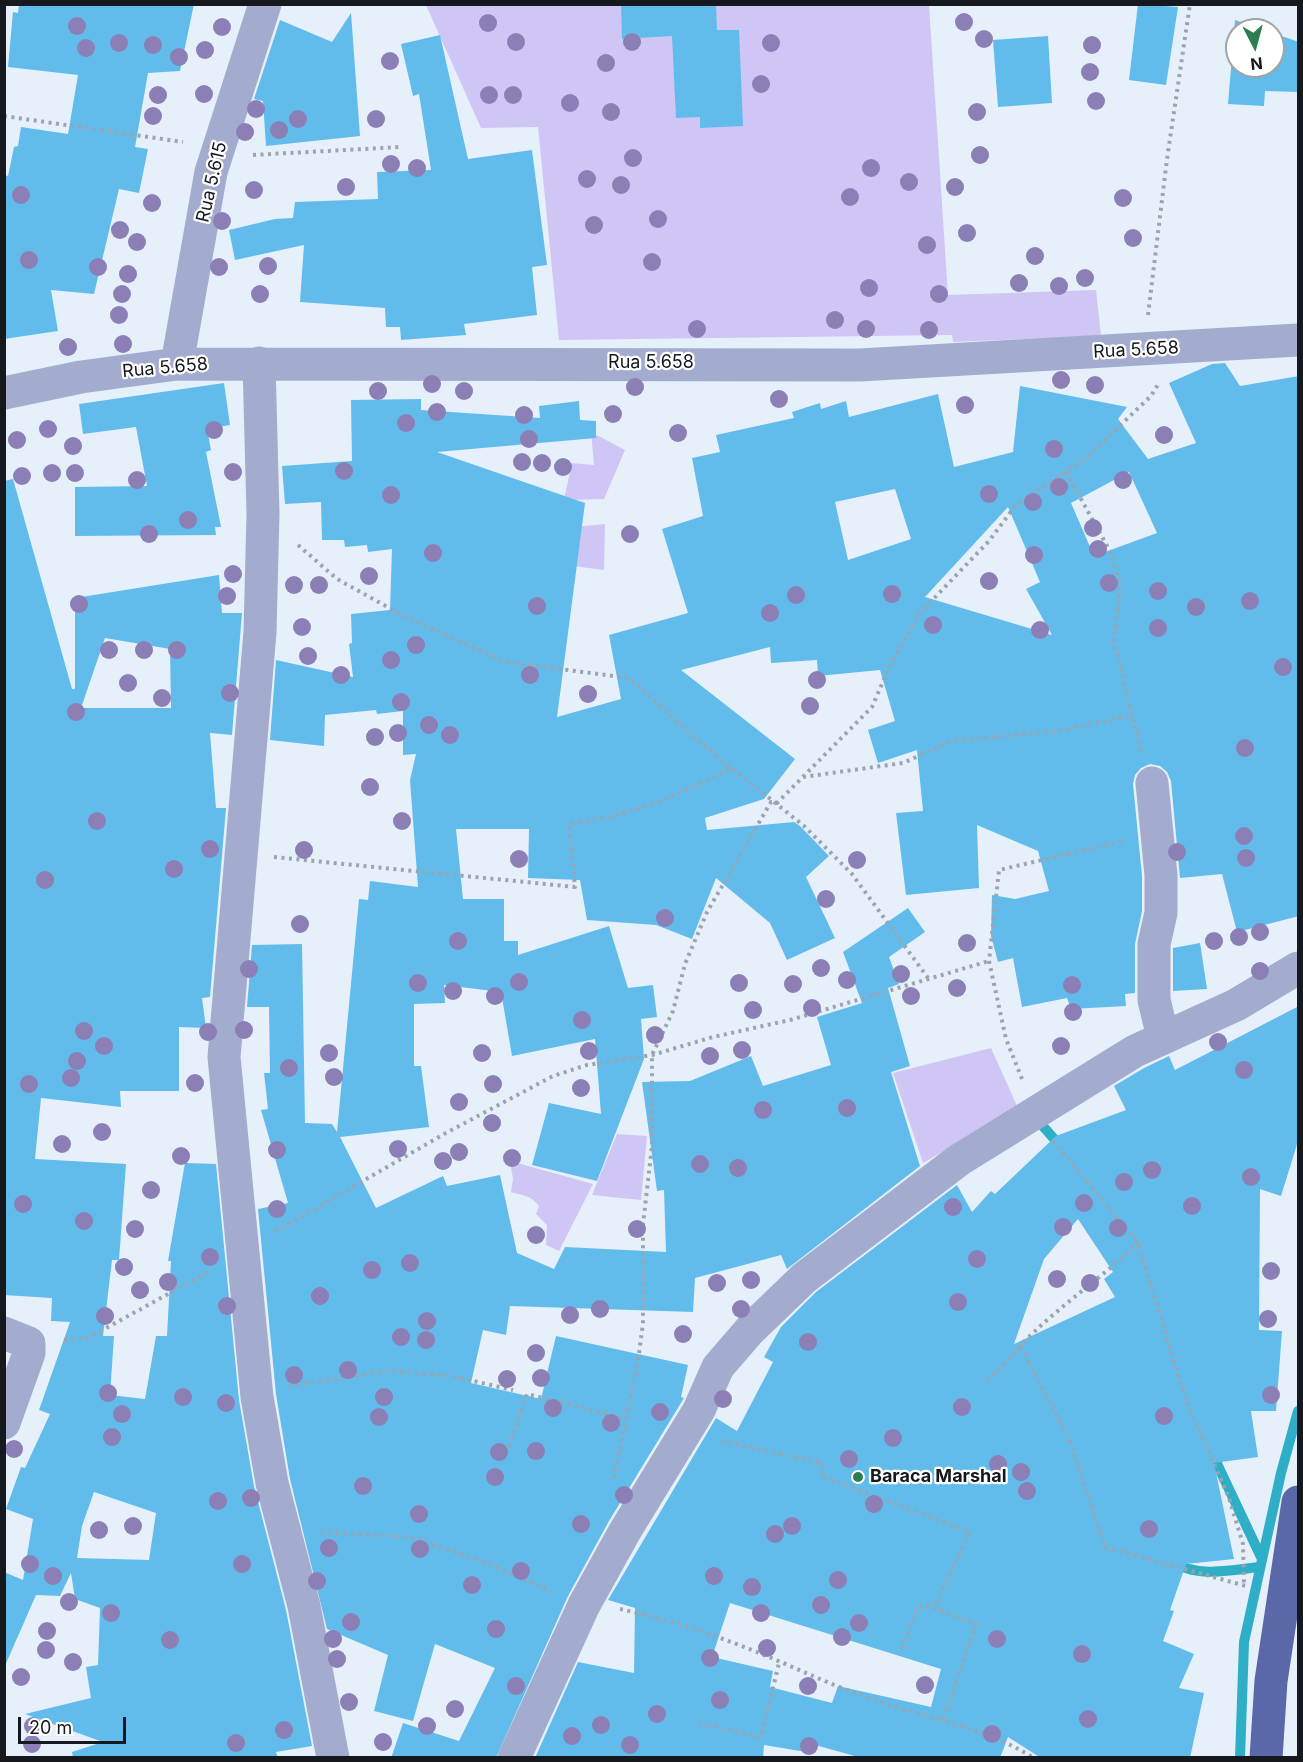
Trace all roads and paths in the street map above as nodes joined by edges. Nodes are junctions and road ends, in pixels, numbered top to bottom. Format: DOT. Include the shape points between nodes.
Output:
graph roads {
  1 [pos="265,4"];
  2 [pos="1190,4"];
  3 [pos="4,116"];
  4 [pos="400,147"];
  5 [pos="218,152"];
  6 [pos="1299,340"];
  7 [pos="1180,347"];
  8 [pos="1146,349"];
  9 [pos="259,363"];
  10 [pos="177,364"];
  11 [pos="4,393"];
  12 [pos="1066,472"];
  13 [pos="263,514"];
  14 [pos="1131,716"];
  15 [pos="732,767"];
  16 [pos="802,777"];
  17 [pos="1152,783"];
  18 [pos="777,803"];
  19 [pos="1157,833"];
  20 [pos="243,853"];
  21 [pos="989,961"];
  22 [pos="1299,968"];
  23 [pos="928,978"];
  24 [pos="1163,1037"];
  25 [pos="652,1055"];
  26 [pos="1026,1088"];
  27 [pos="1048,1135"];
  28 [pos="268,1237"];
  29 [pos="1138,1243"];
  30 [pos="221,1266"];
  31 [pos="4,1333"];
  32 [pos="64,1340"];
  33 [pos="1021,1347"];
  34 [pos="987,1380"];
  35 [pos="282,1387"];
  36 [pos="513,1390"];
  37 [pos="623,1418"];
  38 [pos="4,1423"];
  39 [pos="685,1434"];
  40 [pos="509,1447"];
  41 [pos="613,1481"];
  42 [pos="1299,1502"];
  43 [pos="285,1536"];
  44 [pos="1244,1586"];
  45 [pos="1284,1595"];
  46 [pos="586,1602"];
  47 [pos="934,1608"];
  48 [pos="902,1649"];
  49 [pos="779,1663"];
  50 [pos="943,1720"];
  51 [pos="699,1723"];
  52 [pos="333,1758"];
  53 [pos="514,1758"];
  54 [pos="1034,1758"];
  55 [pos="1266,1758"];
  1 -- 5 [label="street, Rua 5.615"];
  2 -- 8 [label="path" via="1167,159"];
  3 -- 5 [label="path"];
  4 -- 5 [label="path"];
  5 -- 10 [label="street, Rua 5.615"];
  6 -- 7 [label="street, Rua 5.658"];
  7 -- 8 [label="street, Rua 5.658"];
  7 -- 12 [label="path" via="1151,396"];
  8 -- 9 [label="street, Rua 5.658" via="860,365"];
  9 -- 10 [label="street, Rua 5.658"];
  9 -- 13 [label="street"];
  10 -- 11 [label="street, Rua 5.658" via="81,377"];
  12 -- 14 [label="path" via="1111,553 1120,586 1114,641"];
  12 -- 16 [label="path" via="1016,505 989,541 918,615 872,707"];
  13 -- 15 [label="path" via="337,579 402,615 506,662 629,678"];
  13 -- 20 [label="street" via="260,632"];
  14 -- 16 [label="path" via="1057,731 951,741 903,763"];
  14 -- 17 [label="path"];
  15 -- 18 [label="path"];
  15 -- 20 [label="path" via="637,811 569,824 575,887"];
  16 -- 18 [label="path"];
  17 -- 19 [label="street"];
  18 -- 23 [label="path" via="852,874"];
  18 -- 25 [label="path" via="771,802 760,816 707,912 685,964 673,1011"];
  19 -- 21 [label="path" via="999,870"];
  19 -- 24 [label="street" via="1161,913 1154,944 1154,1000"];
  20 -- 43 [label="street" via="224,1057 257,1396"];
  21 -- 23 [label="path"];
  21 -- 26 [label="path" via="1006,1039"];
  22 -- 24 [label="street" via="1236,1005"];
  23 -- 25 [label="path" via="790,1020"];
  24 -- 39 [label="street" via="958,1160 804,1278 718,1367"];
  25 -- 28 [label="path" via="587,1065 553,1076 444,1134"];
  25 -- 41 [label="path" via="652,1146 643,1224 643,1323"];
  27 -- 29 [label="path"];
  29 -- 33 [label="path"];
  29 -- 44 [label="path" via="1186,1401 1225,1488 1243,1544"];
  30 -- 32 [label="path" via="88,1338"];
  31 -- 38 [label="street" via="29,1343"];
  33 -- 34 [label="path"];
  33 -- 44 [label="path" via="1070,1441 1105,1547"];
  35 -- 36 [label="path" via="387,1371 451,1376"];
  37 -- 40 [label="path" via="527,1394"];
  39 -- 46 [label="street"];
  39 -- 47 [label="path" via="823,1463 821,1476 970,1532"];
  42 -- 45 [label="highway"];
  43 -- 46 [label="path" via="323,1532 409,1537 484,1562 569,1599"];
  43 -- 52 [label="street" via="304,1606"];
  44 -- 45 [label="path"];
  45 -- 55 [label="highway" via="1271,1682"];
  46 -- 49 [label="path" via="654,1616 740,1645"];
  46 -- 53 [label="street"];
  47 -- 48 [label="path" via="925,1605 916,1610"];
  47 -- 50 [label="path" via="976,1624"];
  49 -- 50 [label="path" via="883,1704"];
  49 -- 51 [label="path" via="761,1737"];
  50 -- 54 [label="path"];
}
